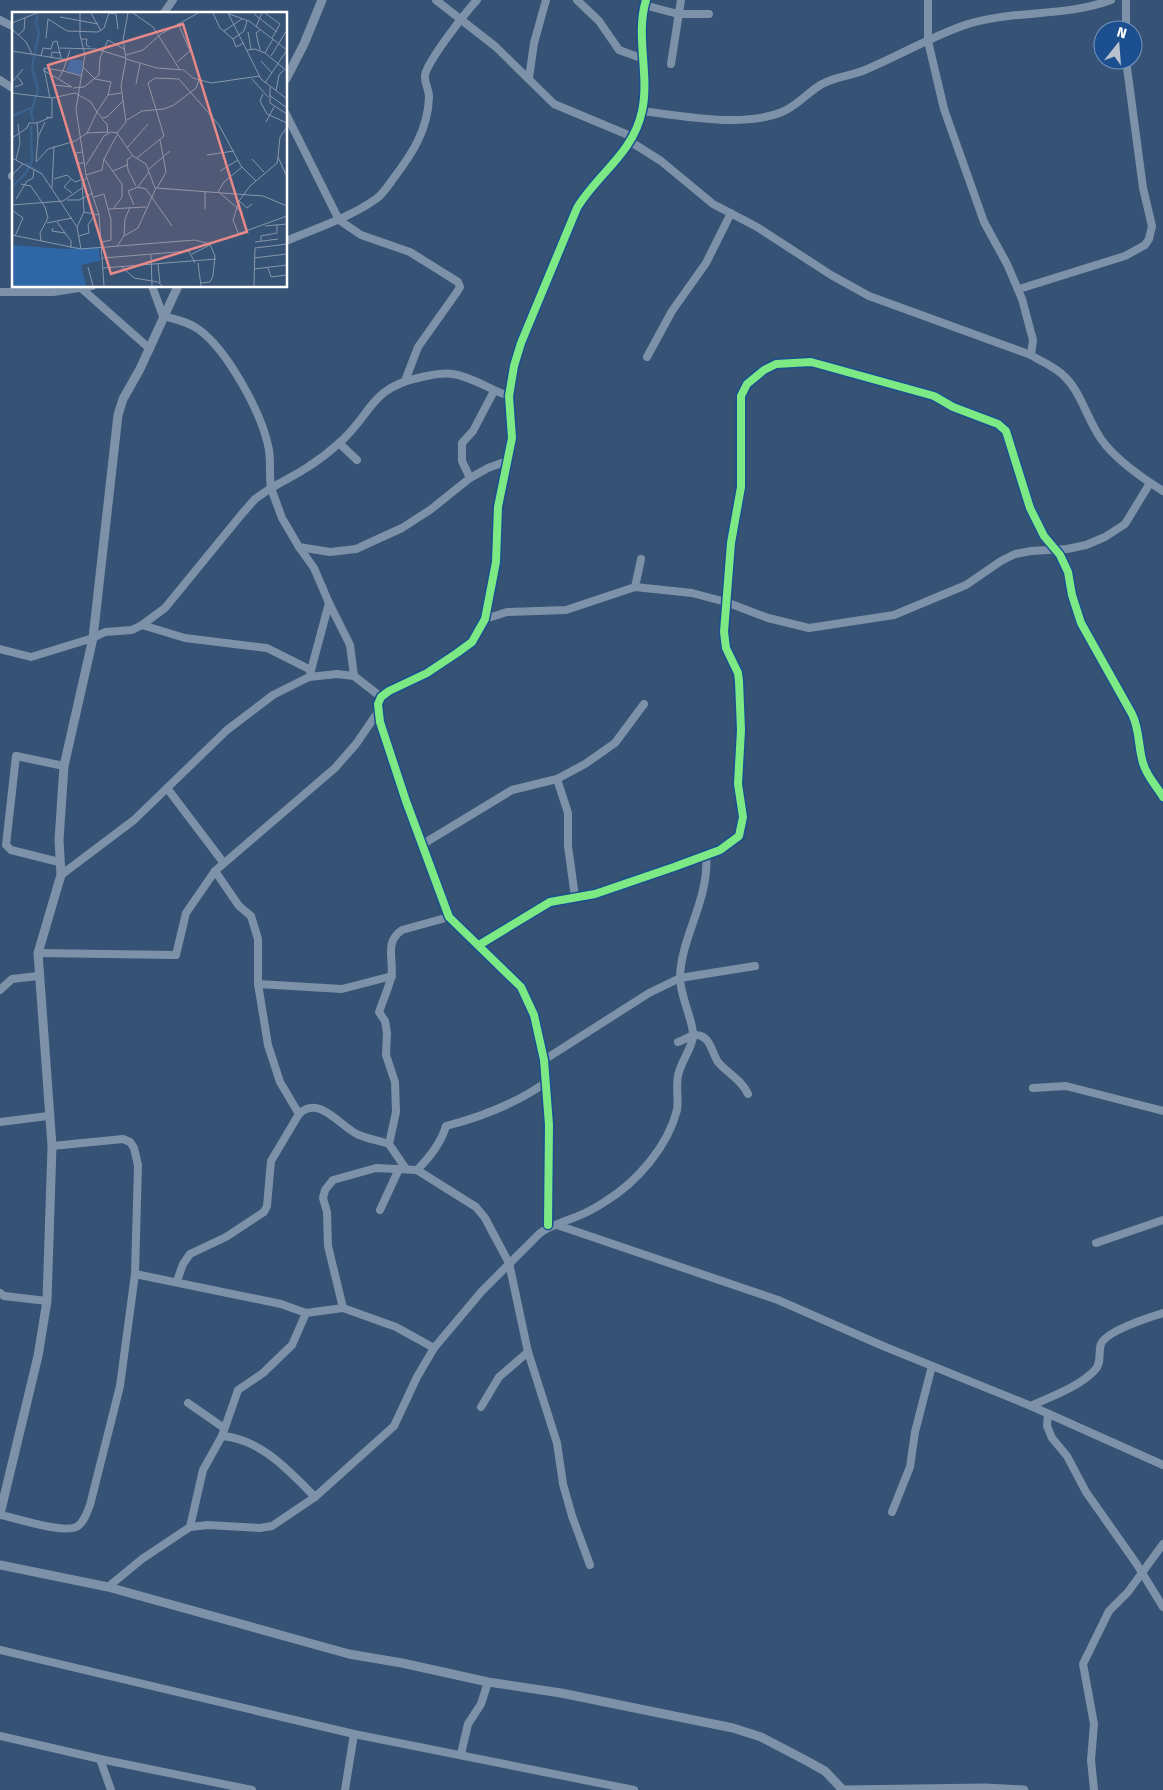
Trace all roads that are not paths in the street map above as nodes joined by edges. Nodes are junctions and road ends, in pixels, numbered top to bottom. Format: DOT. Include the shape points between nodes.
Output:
graph roads {
  1 [pos="161,0"];
  2 [pos="322,0"];
  3 [pos="436,0"];
  4 [pos="477,0"];
  5 [pos="546,0"];
  6 [pos="577,0"];
  7 [pos="681,0"];
  8 [pos="928,0"];
  9 [pos="1112,0"];
  10 [pos="1126,0"];
  11 [pos="172,2"];
  12 [pos="645,2"];
  13 [pos="678,14"];
  14 [pos="709,14"];
  15 [pos="0,20"];
  16 [pos="460,20"];
  17 [pos="1126,20"];
  18 [pos="12,26"];
  19 [pos="928,42"];
  20 [pos="641,58"];
  21 [pos="671,64"];
  22 [pos="1127,70"];
  23 [pos="288,75"];
  24 [pos="529,78"];
  25 [pos="0,80"];
  26 [pos="12,88"];
  27 [pos="642,111"];
  28 [pos="288,118"];
  29 [pos="632,139"];
  30 [pos="731,213"];
  31 [pos="339,220"];
  32 [pos="288,240"];
  33 [pos="81,288"];
  34 [pos="153,288"];
  35 [pos="177,288"];
  36 [pos="1019,289"];
  37 [pos="0,292"];
  38 [pos="163,316"];
  39 [pos="150,349"];
  40 [pos="1031,355"];
  41 [pos="647,357"];
  42 [pos="405,380"];
  43 [pos="494,391"];
  44 [pos="510,396"];
  45 [pos="340,443"];
  46 [pos="357,460"];
  47 [pos="508,461"];
  48 [pos="470,478"];
  49 [pos="1150,483"];
  50 [pos="271,488"];
  51 [pos="1163,491"];
  52 [pos="299,547"];
  53 [pos="1054,550"];
  54 [pos="640,559"];
  55 [pos="635,587"];
  56 [pos="329,602"];
  57 [pos="726,602"];
  58 [pos="485,619"];
  59 [pos="142,625"];
  60 [pos="93,638"];
  61 [pos="0,649"];
  62 [pos="310,673"];
  63 [pos="354,676"];
  64 [pos="382,696"];
  65 [pos="644,704"];
  66 [pos="378,712"];
  67 [pos="64,766"];
  68 [pos="557,779"];
  69 [pos="167,788"];
  70 [pos="1163,797"];
  71 [pos="423,844"];
  72 [pos="706,855"];
  73 [pos="59,862"];
  74 [pos="223,862"];
  75 [pos="215,871"];
  76 [pos="60,875"];
  77 [pos="575,897"];
  78 [pos="449,917"];
  79 [pos="479,945"];
  80 [pos="38,953"];
  81 [pos="755,966"];
  82 [pos="38,976"];
  83 [pos="392,976"];
  84 [pos="680,978"];
  85 [pos="12,979"];
  86 [pos="0,980"];
  87 [pos="258,984"];
  88 [pos="0,990"];
  89 [pos="693,1035"];
  90 [pos="678,1042"];
  91 [pos="544,1060"];
  92 [pos="545,1083"];
  93 [pos="1033,1088"];
  94 [pos="748,1094"];
  95 [pos="1163,1111"];
  96 [pos="299,1114"];
  97 [pos="48,1116"];
  98 [pos="0,1122"];
  99 [pos="390,1144"];
  100 [pos="52,1146"];
  101 [pos="403,1169"];
  102 [pos="417,1170"];
  103 [pos="380,1210"];
  104 [pos="1163,1220"];
  105 [pos="553,1225"];
  106 [pos="1096,1243"];
  107 [pos="509,1263"];
  108 [pos="135,1274"];
  109 [pos="177,1281"];
  110 [pos="1,1295"];
  111 [pos="47,1301"];
  112 [pos="343,1308"];
  113 [pos="306,1313"];
  114 [pos="1163,1313"];
  115 [pos="434,1348"];
  116 [pos="528,1352"];
  117 [pos="932,1366"];
  118 [pos="188,1403"];
  119 [pos="1031,1406"];
  120 [pos="481,1407"];
  121 [pos="1048,1414"];
  122 [pos="224,1428"];
  123 [pos="222,1436"];
  124 [pos="1163,1465"];
  125 [pos="315,1497"];
  126 [pos="892,1512"];
  127 [pos="0,1514"];
  128 [pos="190,1527"];
  129 [pos="1163,1544"];
  130 [pos="590,1565"];
  131 [pos="0,1566"];
  132 [pos="1142,1574"];
  133 [pos="108,1587"];
  134 [pos="1163,1607"];
  135 [pos="0,1650"];
  136 [pos="488,1682"];
  137 [pos="354,1734"];
  138 [pos="0,1736"];
  139 [pos="461,1754"];
  140 [pos="100,1760"];
  141 [pos="111,1790"];
  142 [pos="252,1790"];
  143 [pos="345,1790"];
  144 [pos="634,1790"];
  145 [pos="844,1790"];
  146 [pos="1024,1790"];
  147 [pos="1094,1790"];
  1 -- 11 [label="street"];
  2 -- 23 [label="street"];
  3 -- 16 [label="street"];
  4 -- 16 [label="street"];
  5 -- 24 [label="street" via="534,43"];
  6 -- 20 [label="street" via="599,21 619,50"];
  7 -- 13 [label="street"];
  8 -- 19 [label="street"];
  9 -- 19 [label="street" via="1038,15 1009,15 980,21"];
  10 -- 17 [label="street"];
  12 -- 13 [label="street"];
  12 -- 20 [label="street"];
  13 -- 14 [label="street"];
  13 -- 21 [label="street"];
  15 -- 18 [label="street"];
  16 -- 24 [label="street"];
  16 -- 31 [label="street" via="427,70 425,82 429,96 415,150 378,198"];
  19 -- 27 [label="street" via="823,84 781,112 747,120"];
  19 -- 36 [label="street" via="944,109 984,222"];
  20 -- 27 [label="street"];
  22 -- 36 [label="street" via="1143,188 1152,226 1149,239 1145,245 1125,256"];
  24 -- 29 [label="street" via="554,104"];
  25 -- 26 [label="street"];
  27 -- 29 [label="street"];
  28 -- 31 [label="street"];
  29 -- 30 [label="street" via="713,204"];
  29 -- 44 [label="street" via="577,208 521,343"];
  30 -- 40 [label="street" via="870,296"];
  30 -- 41 [label="street" via="706,263 672,311"];
  31 -- 32 [label="street"];
  31 -- 42 [label="street" via="361,235 393,245 432,265 460,287 418,347"];
  33 -- 37 [label="street" via="53,292"];
  33 -- 39 [label="street"];
  34 -- 38 [label="street"];
  35 -- 38 [label="street"];
  36 -- 40 [label="street" via="1033,340"];
  38 -- 39 [label="street"];
  38 -- 50 [label="street" via="201,331 240,381 250,397 268,445"];
  39 -- 60 [label="street" via="118,415"];
  40 -- 49 [label="street" via="1063,375 1102,441"];
  42 -- 43 [label="street" via="451,374 463,376"];
  42 -- 45 [label="street" via="379,396"];
  43 -- 44 [label="street"];
  43 -- 48 [label="street" via="473,431 462,443 462,461"];
  44 -- 47 [label="street" via="512,431"];
  45 -- 46 [label="street"];
  45 -- 50 [label="street" via="312,466"];
  47 -- 48 [label="street"];
  47 -- 58 [label="street" via="498,507 493,581"];
  48 -- 52 [label="street" via="417,520 356,549 344,552"];
  49 -- 51 [label="street"];
  49 -- 53 [label="street" via="1119,529 1086,545"];
  50 -- 52 [label="street" via="290,535"];
  50 -- 59 [label="street" via="255,499 165,608"];
  52 -- 56 [label="street" via="314,568"];
  53 -- 57 [label="street" via="1015,554 966,585 902,613 830,625 810,628 768,618"];
  53 -- 57 [label="street" via="1030,508 1011,442 998,424 934,396 830,366 811,362 776,364 753,378 741,396 741,487 731,543"];
  53 -- 70 [label="street" via="1068,572 1081,623 1135,720 1143,765"];
  54 -- 55 [label="street"];
  55 -- 57 [label="street" via="692,593"];
  55 -- 58 [label="street" via="566,610 507,612"];
  56 -- 62 [label="street"];
  56 -- 63 [label="street" via="350,645"];
  57 -- 72 [label="street" via="725,641 739,681 741,736 738,784 743,817 737,838"];
  58 -- 64 [label="street" via="472,642 458,653"];
  59 -- 60 [label="street" via="132,630 105,632"];
  59 -- 62 [label="street" via="185,638 267,648"];
  60 -- 61 [label="street" via="31,658"];
  60 -- 67 [label="street"];
  62 -- 63 [label="street"];
  62 -- 69 [label="street" via="273,695 227,730"];
  63 -- 64 [label="street"];
  64 -- 66 [label="street"];
  65 -- 68 [label="street" via="630,725 606,750"];
  66 -- 71 [label="street" via="406,802"];
  66 -- 74 [label="street" via="335,768"];
  67 -- 73 [label="street"];
  67 -- 73 [label="street" via="16,756 6,845 11,850"];
  68 -- 71 [label="street" via="512,790"];
  68 -- 77 [label="street" via="568,813 568,846"];
  69 -- 74 [label="street"];
  69 -- 76 [label="street" via="123,829"];
  71 -- 78 [label="street"];
  72 -- 77 [label="street" via="595,894"];
  72 -- 84 [label="street" via="704,886"];
  73 -- 76 [label="street"];
  74 -- 75 [label="street"];
  75 -- 80 [label="street" via="186,912 176,955"];
  75 -- 87 [label="street" via="239,906 251,916 258,939"];
  76 -- 80 [label="street"];
  77 -- 79 [label="street" via="544,904"];
  78 -- 79 [label="street"];
  78 -- 83 [label="street" via="400,931 390,951"];
  79 -- 91 [label="street" via="521,987 528,999"];
  80 -- 82 [label="street"];
  81 -- 84 [label="street"];
  82 -- 85 [label="street"];
  82 -- 97 [label="street"];
  83 -- 87 [label="street" via="342,990"];
  83 -- 99 [label="street" via="379,1014 385,1021 386,1055 396,1082 396,1112"];
  84 -- 89 [label="street"];
  84 -- 91 [label="street" via="649,993"];
  85 -- 86 [label="street"];
  85 -- 88 [label="street"];
  87 -- 96 [label="street" via="274,1063 280,1082"];
  89 -- 90 [label="street"];
  89 -- 94 [label="street" via="710,1044 719,1063 742,1083"];
  89 -- 105 [label="street" via="678,1076 676,1111 651,1160 607,1201"];
  91 -- 92 [label="street"];
  92 -- 102 [label="street" via="519,1101 446,1126 443,1137"];
  92 -- 105 [label="street"];
  93 -- 95 [label="street" via="1066,1086"];
  96 -- 99 [label="street" via="311,1108 329,1113 358,1134"];
  96 -- 109 [label="street" via="271,1161 264,1212 226,1237 190,1254 182,1264"];
  97 -- 98 [label="street"];
  97 -- 100 [label="street"];
  99 -- 101 [label="street"];
  100 -- 108 [label="street" via="122,1139 134,1148 138,1178"];
  100 -- 111 [label="street"];
  101 -- 102 [label="street"];
  101 -- 103 [label="street"];
  101 -- 112 [label="street" via="376,1168 340,1177 324,1192 328,1246"];
  102 -- 107 [label="street" via="476,1207"];
  104 -- 106 [label="street"];
  105 -- 107 [label="street"];
  105 -- 117 [label="street" via="778,1300"];
  107 -- 115 [label="street"];
  107 -- 116 [label="street"];
  108 -- 109 [label="street"];
  108 -- 127 [label="street" via="120,1386 86,1517 71,1529"];
  109 -- 113 [label="street" via="281,1304"];
  110 -- 111 [label="street"];
  111 -- 127 [label="street" via="38,1356"];
  112 -- 113 [label="street"];
  112 -- 115 [label="street" via="396,1327"];
  113 -- 122 [label="street" via="292,1346 263,1373 238,1390"];
  114 -- 119 [label="street" via="1135,1322 1105,1338 1101,1344 1098,1368 1088,1377"];
  115 -- 125 [label="street" via="394,1426"];
  116 -- 120 [label="street" via="499,1377"];
  116 -- 130 [label="street" via="555,1435 572,1516"];
  117 -- 119 [label="street"];
  117 -- 126 [label="street" via="914,1432 910,1467"];
  118 -- 122 [label="street"];
  119 -- 121 [label="street"];
  121 -- 124 [label="street"];
  121 -- 132 [label="street" via="1046,1426 1052,1438 1067,1456 1086,1492"];
  122 -- 123 [label="street"];
  123 -- 125 [label="street" via="235,1437 273,1456"];
  123 -- 128 [label="street" via="203,1470"];
  125 -- 128 [label="street" via="272,1526"];
  128 -- 133 [label="street" via="148,1554"];
  129 -- 132 [label="street"];
  131 -- 133 [label="street"];
  132 -- 134 [label="street"];
  132 -- 147 [label="street" via="1109,1611 1083,1664 1094,1724 1091,1760"];
  133 -- 136 [label="street" via="349,1654"];
  135 -- 137 [label="street"];
  136 -- 139 [label="street" via="481,1704 468,1724"];
  136 -- 145 [label="street" via="561,1693 748,1732 825,1771"];
  137 -- 139 [label="street"];
  137 -- 143 [label="street"];
  138 -- 140 [label="street"];
  139 -- 144 [label="street"];
  140 -- 141 [label="street"];
  140 -- 142 [label="street"];
  145 -- 146 [label="street"];
}
